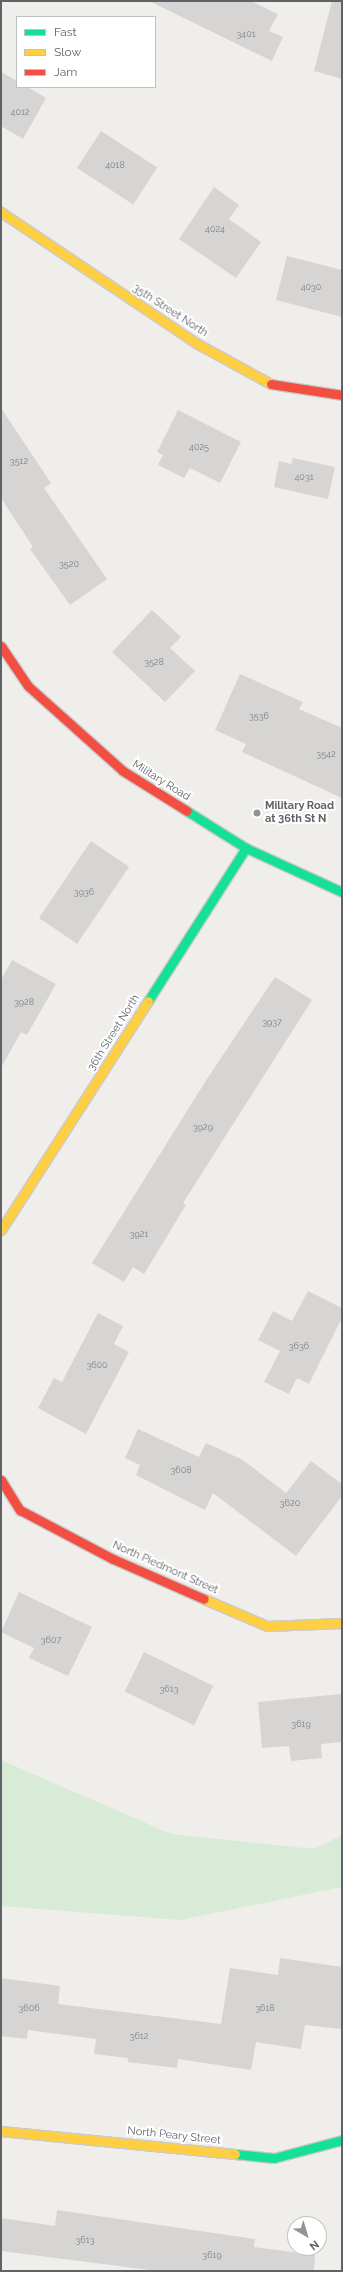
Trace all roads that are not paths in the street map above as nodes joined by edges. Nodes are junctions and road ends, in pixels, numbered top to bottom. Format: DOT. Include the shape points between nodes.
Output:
graph roads {
  1 [pos="1,212"];
  2 [pos="342,395"];
  3 [pos="1,646"];
  4 [pos="246,848"];
  5 [pos="342,892"];
  6 [pos="1,1230"];
  7 [pos="1,1480"];
  8 [pos="342,1623"];
  9 [pos="1,2131"];
  10 [pos="342,2140"];
  1 -- 2 [label="street, 35th Street North" via="196,343 271,384"];
  3 -- 4 [label="street, Military Road" via="28,686 123,771"];
  4 -- 5 [label="street, Military Road"];
  4 -- 6 [label="street, 36th Street North"];
  7 -- 8 [label="street, North Piedmont Street" via="20,1510 114,1559 267,1626"];
  9 -- 10 [label="street, North Peary Street" via="274,2158"];
}
